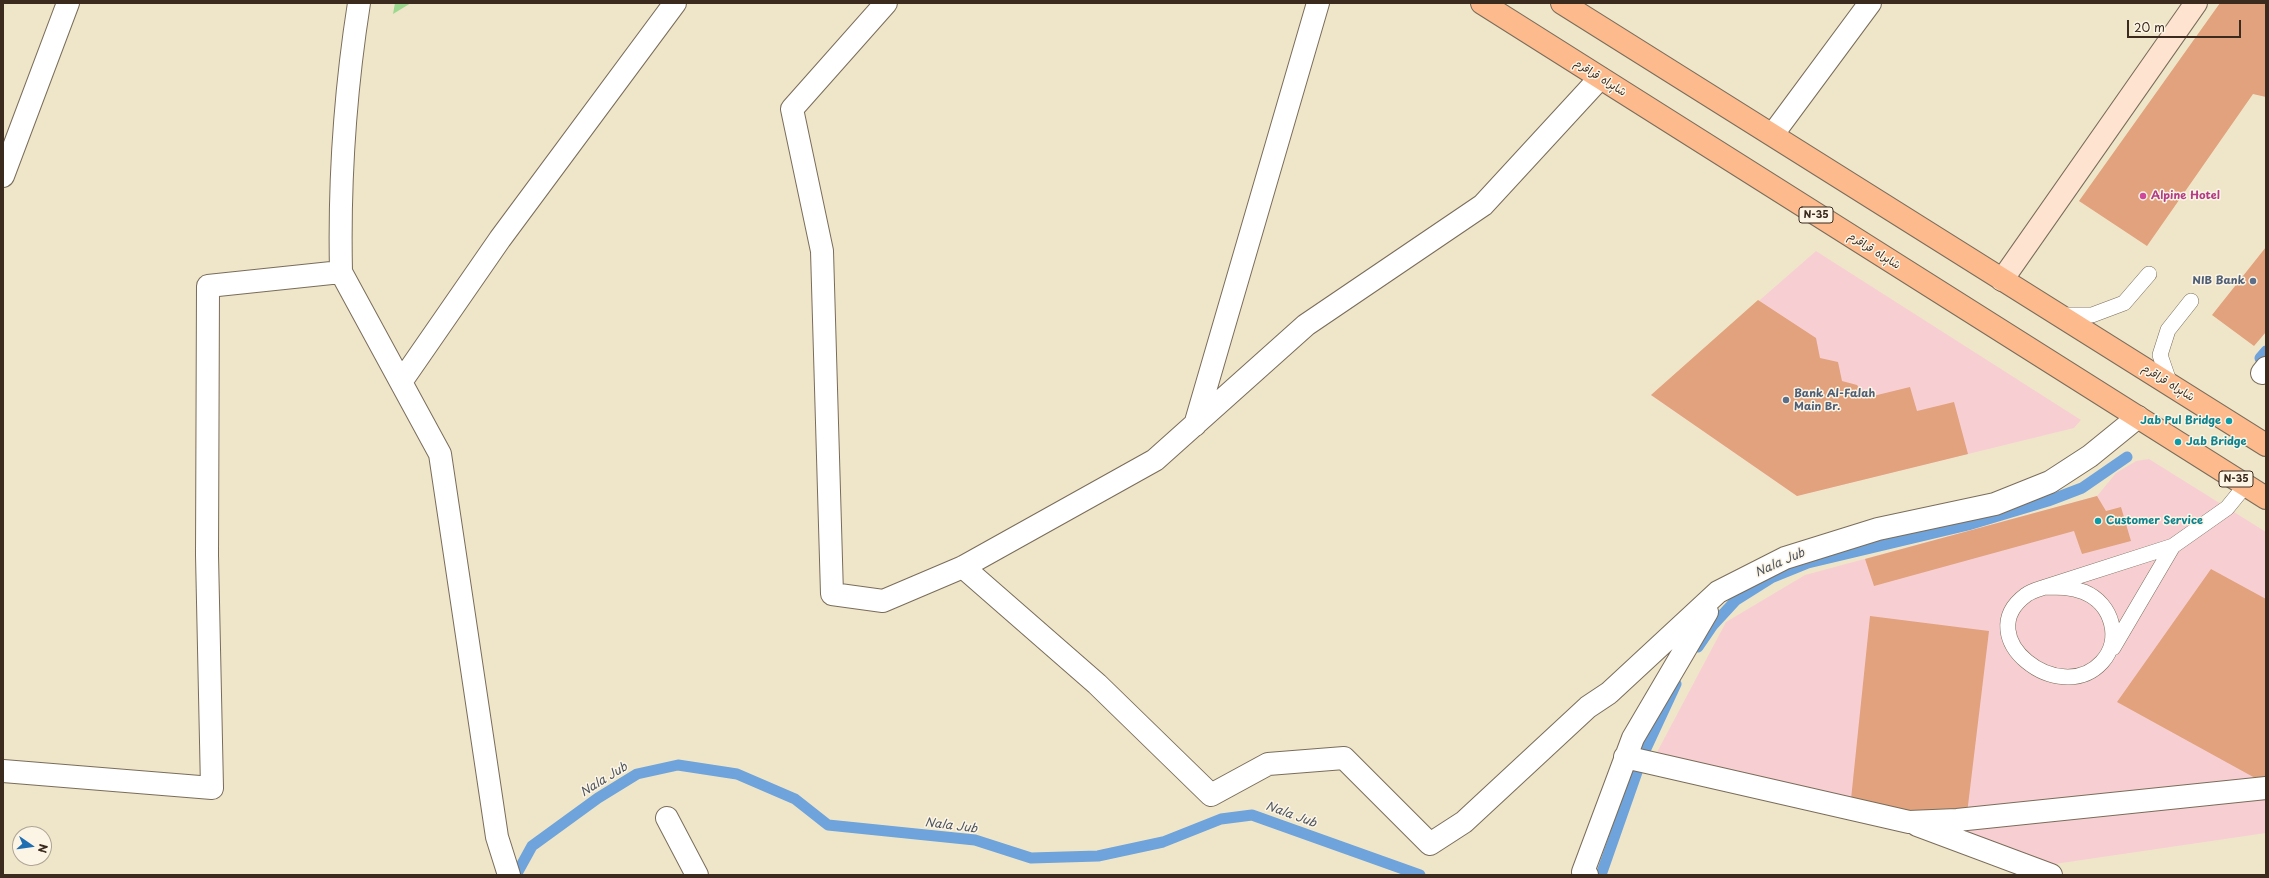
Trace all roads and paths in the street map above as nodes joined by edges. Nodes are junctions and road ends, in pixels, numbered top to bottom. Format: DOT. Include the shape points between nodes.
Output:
graph roads {
  1 [pos="68,3"];
  2 [pos="359,3"];
  3 [pos="675,3"];
  4 [pos="886,3"];
  5 [pos="1318,3"];
  6 [pos="1482,3"];
  7 [pos="1562,3"];
  8 [pos="1870,3"];
  9 [pos="2196,3"];
  10 [pos="1600,78"];
  11 [pos="1773,134"];
  12 [pos="3,176"];
  13 [pos="341,272"];
  14 [pos="2149,274"];
  15 [pos="2002,280"];
  16 [pos="2191,301"];
  17 [pos="2060,315"];
  18 [pos="401,382"];
  19 [pos="2170,384"];
  20 [pos="2145,421"];
  21 [pos="1195,425"];
  22 [pos="2263,443"];
  23 [pos="2246,486"];
  24 [pos="2266,498"];
  25 [pos="2173,546"];
  26 [pos="963,567"];
  27 [pos="2045,587"];
  28 [pos="1718,592"];
  29 [pos="2110,653"];
  30 [pos="1625,757"];
  31 [pos="3,771"];
  32 [pos="2266,788"];
  33 [pos="667,818"];
  34 [pos="1909,822"];
  35 [pos="509,875"];
  36 [pos="697,875"];
  37 [pos="1587,875"];
  38 [pos="2051,875"];
  1 -- 12 [label="street"];
  2 -- 13 [label="street" via="349,66 340,219"];
  3 -- 18 [label="street" via="500,239"];
  4 -- 26 [label="street" via="792,109 822,251 832,594 883,600"];
  5 -- 21 [label="street"];
  6 -- 10 [label="highway, شاہراہ قراقرم / N-35"];
  7 -- 11 [label="highway, شاہراہ قراقرم"];
  8 -- 11 [label="street"];
  9 -- 15 [label="street"];
  10 -- 20 [label="highway, شاہراہ قراقرم / N-35"];
  10 -- 21 [label="street" via="1483,205 1306,325"];
  11 -- 15 [label="highway, شاہراہ قراقرم"];
  13 -- 18 [label="street"];
  13 -- 31 [label="street" via="208,286 207,556 212,788"];
  14 -- 17 [label="lane" via="2124,303 2092,315"];
  15 -- 17 [label="highway, شاہراہ قراقرم"];
  16 -- 19 [label="lane" via="2168,330 2160,355"];
  17 -- 19 [label="highway, شاہراہ قراقرم"];
  18 -- 35 [label="street" via="440,454 497,837"];
  19 -- 22 [label="highway, شاہراہ قراقرم"];
  20 -- 23 [label="highway, شاہراہ قراقرم / N-35"];
  20 -- 28 [label="street" via="2050,482 1995,504 1878,529 1785,558"];
  21 -- 26 [label="street" via="1155,460"];
  23 -- 24 [label="highway, شاہراہ قراقرم / N-35"];
  23 -- 25 [label="lane" via="2227,508"];
  25 -- 27 [label="lane"];
  25 -- 29 [label="lane"];
  26 -- 28 [label="street" via="1097,684 1211,795 1268,764 1344,758 1430,844 1464,822 1588,707 1609,693"];
  27 -- 29 [label="lane" via="2065,587 2079,591 2101,605 2111,620 2114,638"];
  27 -- 29 [label="lane" via="2026,595 2012,609 2008,627 2012,645 2025,662 2044,673 2063,676 2082,674 2098,666"];
  28 -- 30 [label="street" via="1633,738"];
  30 -- 34 [label="street"];
  30 -- 37 [label="street" via="1583,872"];
  32 -- 34 [label="street" via="1957,820"];
  33 -- 36 [label="street"];
  34 -- 38 [label="street"];
}
